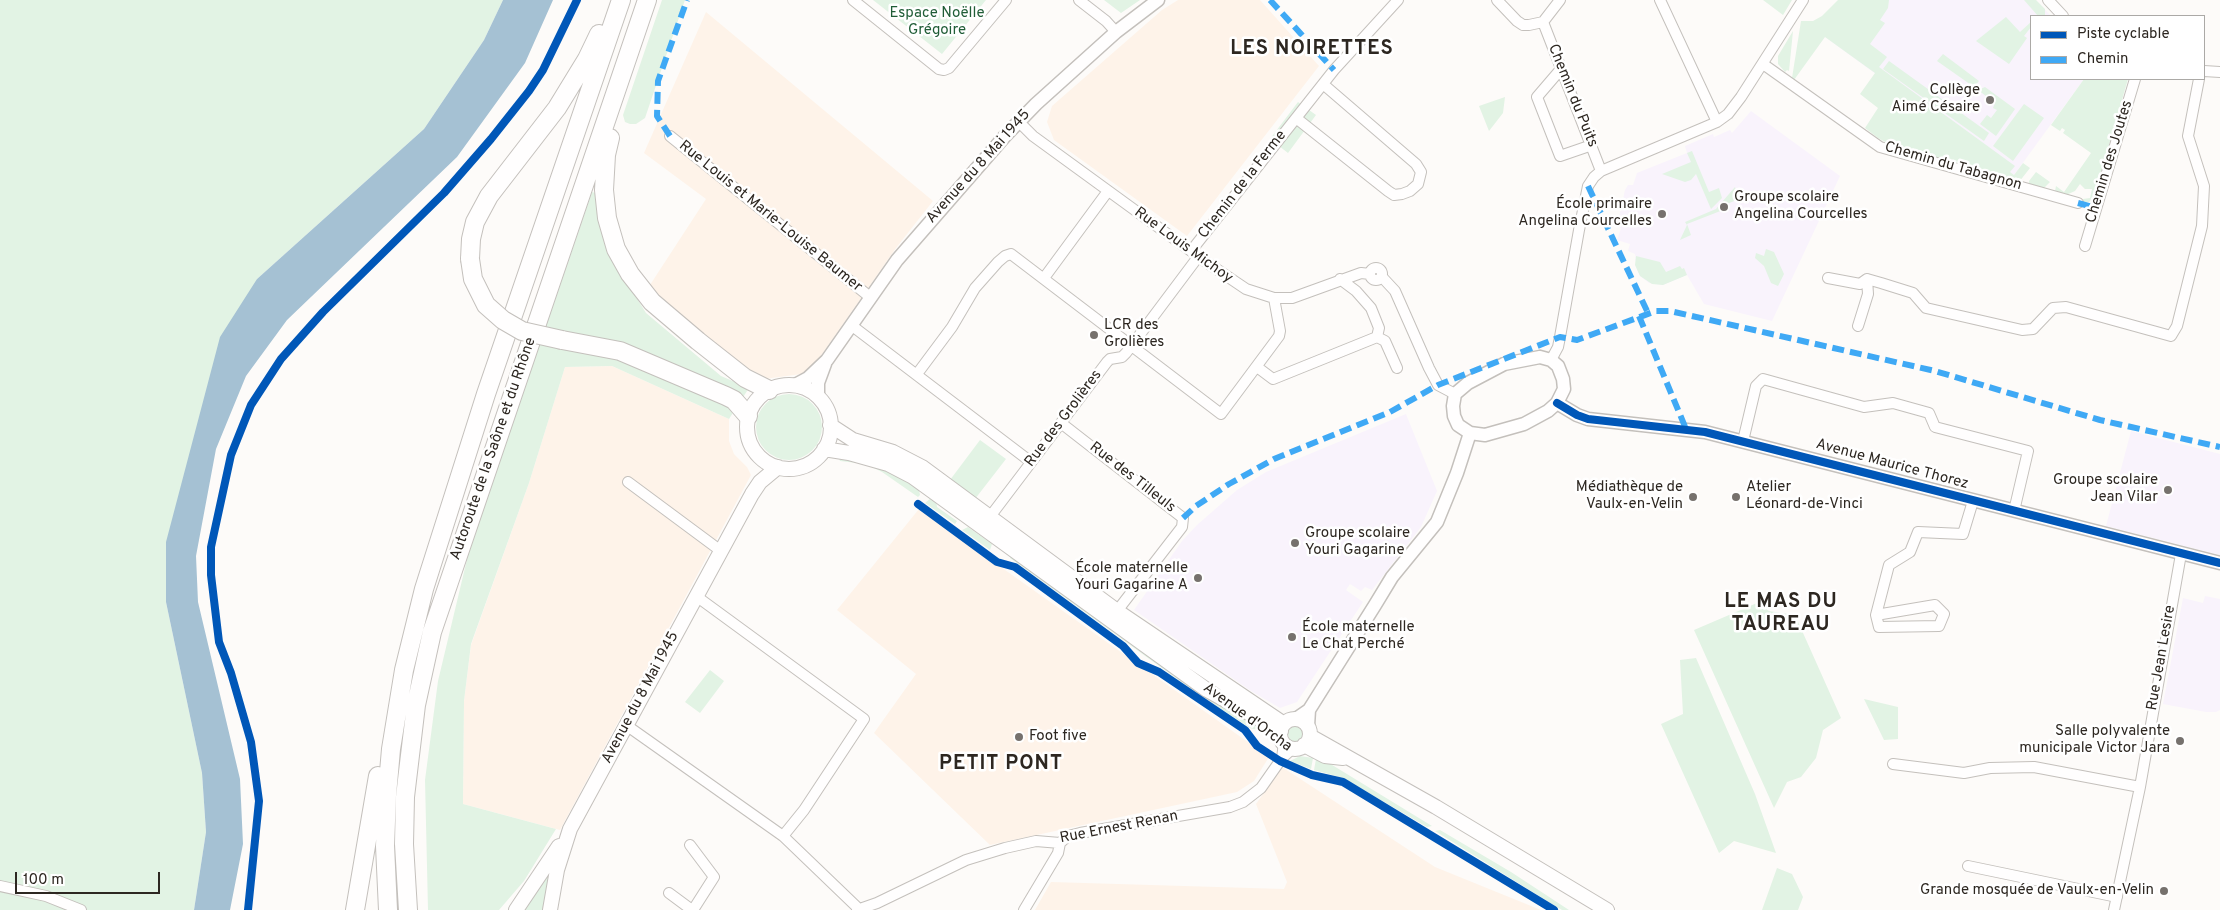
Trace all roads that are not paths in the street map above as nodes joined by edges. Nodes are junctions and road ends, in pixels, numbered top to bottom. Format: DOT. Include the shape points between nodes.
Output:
graph roads {
  1 [pos="647,0"];
  2 [pos="853,0"];
  3 [pos="1006,0"];
  4 [pos="1080,0"];
  5 [pos="1158,0"];
  6 [pos="1398,0"];
  7 [pos="1497,0"];
  8 [pos="1560,0"];
  9 [pos="1660,0"];
  10 [pos="1803,0"];
  11 [pos="2048,0"];
  12 [pos="619,4"];
  13 [pos="2062,15"];
  14 [pos="1542,22"];
  15 [pos="1116,32"];
  16 [pos="1763,64"];
  17 [pos="1561,69"];
  18 [pos="2205,71"];
  19 [pos="2220,72"];
  20 [pos="2135,80"];
  21 [pos="2200,80"];
  22 [pos="1323,84"];
  23 [pos="611,105"];
  24 [pos="1296,118"];
  25 [pos="1019,122"];
  26 [pos="1717,122"];
  27 [pos="670,136"];
  28 [pos="1592,145"];
  29 [pos="1602,171"];
  30 [pos="1108,191"];
  31 [pos="2078,203"];
  32 [pos="2085,246"];
  33 [pos="1194,254"];
  34 [pos="1044,278"];
  35 [pos="1828,278"];
  36 [pos="1867,279"];
  37 [pos="1340,280"];
  38 [pos="870,297"];
  39 [pos="1274,298"];
  40 [pos="852,325"];
  41 [pos="1858,326"];
  42 [pos="1377,337"];
  43 [pos="1133,345"];
  44 [pos="827,360"];
  45 [pos="1551,360"];
  46 [pos="1256,367"];
  47 [pos="1397,368"];
  48 [pos="917,374"];
  49 [pos="795,385"];
  50 [pos="769,390"];
  51 [pos="1455,394"];
  52 [pos="818,396"];
  53 [pos="1557,403"];
  54 [pos="748,416"];
  55 [pos="1061,423"];
  56 [pos="830,425"];
  57 [pos="1470,433"];
  58 [pos="1743,441"];
  59 [pos="824,449"];
  60 [pos="757,454"];
  61 [pos="1031,462"];
  62 [pos="778,467"];
  63 [pos="628,482"];
  64 [pos="752,494"];
  65 [pos="1973,501"];
  66 [pos="2014,511"];
  67 [pos="989,518"];
  68 [pos="721,551"];
  69 [pos="2181,554"];
  70 [pos="2220,563"];
  71 [pos="696,596"];
  72 [pos="1117,611"];
  73 [pos="1876,616"];
  74 [pos="626,726"];
  75 [pos="393,733"];
  76 [pos="1295,734"];
  77 [pos="1893,764"];
  78 [pos="2140,787"];
  79 [pos="570,829"];
  80 [pos="783,836"];
  81 [pos="1060,843"];
  82 [pos="690,846"];
  83 [pos="1968,866"];
  84 [pos="0,886"];
  85 [pos="669,893"];
  86 [pos="2117,897"];
  87 [pos="81,910"];
  88 [pos="355,910"];
  89 [pos="388,910"];
  90 [pos="408,910"];
  91 [pos="516,910"];
  92 [pos="550,910"];
  93 [pos="692,910"];
  94 [pos="858,910"];
  95 [pos="1024,910"];
  96 [pos="1607,910"];
  97 [pos="2114,910"];
  1 -- 23 [label="highway, Autoroute de la Saône et du Rhône"];
  2 -- 3 [label="street" via="944,70"];
  4 -- 15 [label="street"];
  5 -- 15 [label="street, Avenue du 8 Mai 1945"];
  6 -- 22 [label="street, Chemin de la Ferme"];
  7 -- 14 [label="street" via="1523,25"];
  8 -- 14 [label="street"];
  9 -- 26 [label="street"];
  10 -- 16 [label="street"];
  11 -- 13 [label="street"];
  12 -- 54 [label="highway, bridge" via="557,108 489,196 475,222 470,239 473,279 486,305 522,331 620,351 734,400"];
  12 -- 75 [label="highway, Autoroute de la Saône et du Rhône" via="433,557"];
  14 -- 17 [label="street, Chemin du Puits"];
  15 -- 25 [label="street, Avenue du 8 Mai 1945"];
  16 -- 26 [label="street" via="1728,114"];
  16 -- 31 [label="street, Chemin du Tabagnon" via="1880,147"];
  17 -- 28 [label="street, Chemin du Puits"];
  17 -- 28 [label="street" via="1537,97 1556,148 1560,156"];
  18 -- 19 [label="street"];
  20 -- 32 [label="street, Chemin des Joutes"];
  21 -- 36 [label="street" via="2188,136 2204,186 2202,226 2172,336 2066,307 2052,308 2033,329 2022,330 1926,308 1913,293"];
  22 -- 24 [label="street, Chemin de la Ferme"];
  22 -- 24 [label="street, Chemin de la Ferme" via="1416,164 1421,172 1418,184 1402,194 1388,191"];
  23 -- 50 [label="highway" via="612,131 606,155 604,190 616,249 652,302 745,378"];
  23 -- 90 [label="highway, Autoroute de la Saône et du Rhône" via="430,640 416,705 405,797"];
  24 -- 33 [label="street, Chemin de la Ferme"];
  25 -- 30 [label="street, Rue Louis Michoy"];
  25 -- 38 [label="street, Avenue du 8 Mai 1945" via="941,207"];
  26 -- 29 [label="street"];
  27 -- 38 [label="street, Rue Louis et Marie-Louise Baumer"];
  28 -- 29 [label="street, Chemin du Puits"];
  29 -- 45 [label="street" via="1588,186 1558,347"];
  30 -- 33 [label="street, Rue Louis Michoy"];
  30 -- 34 [label="street"];
  33 -- 39 [label="street, Rue Louis Michoy" via="1246,289"];
  33 -- 43 [label="street, Rue des Grolières"];
  34 -- 43 [label="street"];
  34 -- 48 [label="street" via="1011,254 1005,256 975,288 952,327"];
  35 -- 36 [label="street" via="1860,284"];
  36 -- 41 [label="street" via="1868,294"];
  37 -- 39 [label="street, Rue Louis Michoy" via="1292,298"];
  37 -- 42 [label="street" via="1356,291 1371,308 1379,328"];
  37 -- 51 [label="street, Rue Louis Michoy" via="1379,269 1382,278 1395,291 1438,385"];
  38 -- 40 [label="street, Avenue du 8 Mai 1945"];
  39 -- 46 [label="street" via="1280,331"];
  40 -- 44 [label="street, Avenue du 8 Mai 1945"];
  40 -- 48 [label="street"];
  42 -- 46 [label="street" via="1272,379"];
  42 -- 47 [label="street" via="1385,341"];
  43 -- 46 [label="street" via="1221,414"];
  43 -- 55 [label="street, Rue des Grolières" via="1122,356 1110,358"];
  44 -- 49 [label="street, Avenue du 8 Mai 1945"];
  44 -- 52 [label="street, Avenue du 8 Mai 1945" via="821,373"];
  45 -- 51 [label="street" via="1540,357 1504,364 1468,383"];
  45 -- 53 [label="street" via="1558,366 1563,379 1564,389"];
  48 -- 61 [label="street"];
  49 -- 50 [label="main road" via="781,385"];
  49 -- 52 [label="main road"];
  50 -- 54 [label="main road" via="758,398"];
  51 -- 57 [label="street" via="1454,416 1458,425"];
  52 -- 56 [label="main road" via="826,406"];
  53 -- 57 [label="street" via="1524,424 1485,435"];
  53 -- 58 [label="street, Avenue Maurice Thorez" via="1588,419 1686,429"];
  54 -- 60 [label="main road" via="748,436"];
  55 -- 61 [label="street, Rue des Grolières"];
  55 -- 72 [label="street, Rue des Tilleuls" via="1183,518 1182,527"];
  56 -- 59 [label="main road"];
  56 -- 67 [label="main road, Avenue d'Orcha" via="853,440 893,452 922,467"];
  57 -- 76 [label="street" via="1437,522 1392,577"];
  58 -- 65 [label="street, Avenue Maurice Thorez"];
  58 -- 66 [label="street" via="1756,386 1763,380 1864,407 1892,403 1929,413 1935,427 2028,451"];
  59 -- 62 [label="main road" via="812,462 801,467"];
  59 -- 76 [label="main road, Avenue d'Orcha" via="888,464 914,477 1207,690"];
  60 -- 62 [label="main road"];
  60 -- 64 [label="main road, Avenue du 8 Mai 1945"];
  61 -- 67 [label="street, Rue des Grolières"];
  62 -- 64 [label="main road, Avenue du 8 Mai 1945" via="760,482"];
  63 -- 68 [label="street"];
  64 -- 68 [label="main road, Avenue du 8 Mai 1945"];
  65 -- 66 [label="street, Avenue Maurice Thorez"];
  65 -- 73 [label="street" via="1963,534 1918,532 1910,552 1889,565"];
  66 -- 69 [label="street, Avenue Maurice Thorez"];
  67 -- 72 [label="main road, Avenue d'Orcha"];
  68 -- 71 [label="main road, Avenue du 8 Mai 1945"];
  69 -- 70 [label="street, Avenue Maurice Thorez"];
  69 -- 78 [label="street, Rue Jean Lesire"];
  71 -- 74 [label="main road, Avenue du 8 Mai 1945"];
  71 -- 80 [label="street" via="864,719"];
  72 -- 76 [label="main road, Avenue d'Orcha"];
  73 -- 73 [label="street" via="1879,627 1940,626 1944,614 1935,605"];
  74 -- 79 [label="main road, Avenue du 8 Mai 1945"];
  74 -- 80 [label="street"];
  75 -- 88 [label="highway" via="381,762"];
  75 -- 89 [label="highway, Autoroute de la Saône et du Rhône" via="386,820"];
  76 -- 81 [label="street, Rue Ernest Renan" via="1261,788 1243,802 1080,833 1068,836"];
  76 -- 96 [label="main road, Avenue d'Orcha" via="1325,756 1349,758 1436,807"];
  77 -- 78 [label="street" via="1964,773 2034,766"];
  78 -- 86 [label="street, Rue Jean Lesire"];
  79 -- 91 [label="main road"];
  79 -- 92 [label="main road, Avenue du 8 Mai 1945" via="557,870"];
  80 -- 94 [label="street"];
  81 -- 94 [label="street, Rue Ernest Renan" via="1036,841 966,860"];
  81 -- 95 [label="street" via="1058,853"];
  82 -- 93 [label="street" via="714,877"];
  83 -- 86 [label="street"];
  84 -- 87 [label="street" via="46,896"];
  85 -- 93 [label="street"];
  86 -- 97 [label="street, Rue Jean Lesire"];
}
